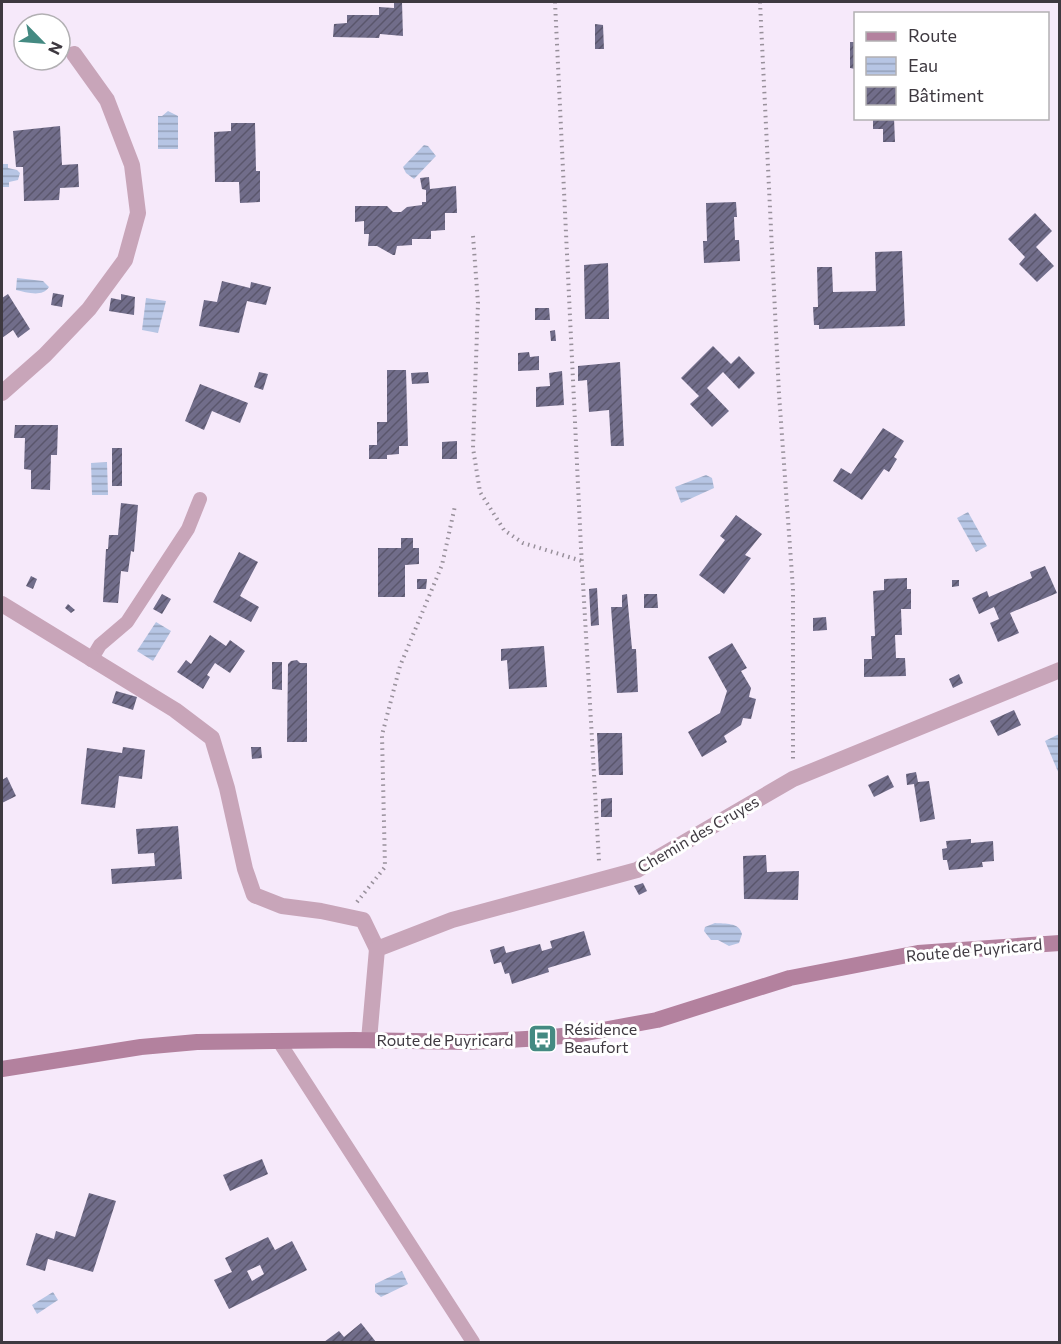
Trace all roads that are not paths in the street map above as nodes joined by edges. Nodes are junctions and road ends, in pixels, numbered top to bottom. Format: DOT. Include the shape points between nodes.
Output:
graph roads {
  1 [pos="74,54"];
  2 [pos="2,393"];
  3 [pos="200,499"];
  4 [pos="2,604"];
  5 [pos="91,660"];
  6 [pos="1059,669"];
  7 [pos="1059,943"];
  8 [pos="377,949"];
  9 [pos="278,1040"];
  10 [pos="369,1040"];
  11 [pos="2,1068"];
  12 [pos="473,1342"];
  1 -- 2 [label="street" via="107,100 132,165 138,213 125,260 89,309"];
  3 -- 5 [label="lane" via="188,529 127,622 100,645"];
  4 -- 5 [label="street"];
  5 -- 8 [label="street" via="212,738 254,895 282,906 321,910 363,921"];
  6 -- 8 [label="street, Chemin des Cruyes" via="793,779 638,870 452,920"];
  7 -- 10 [label="main road, Route de Puyricard" via="918,953 790,978 657,1020 581,1034 469,1042"];
  8 -- 10 [label="street"];
  9 -- 10 [label="main road, Route de Puyricard"];
  9 -- 11 [label="main road, Route de Puyricard" via="141,1047"];
  9 -- 12 [label="lane"];
}
